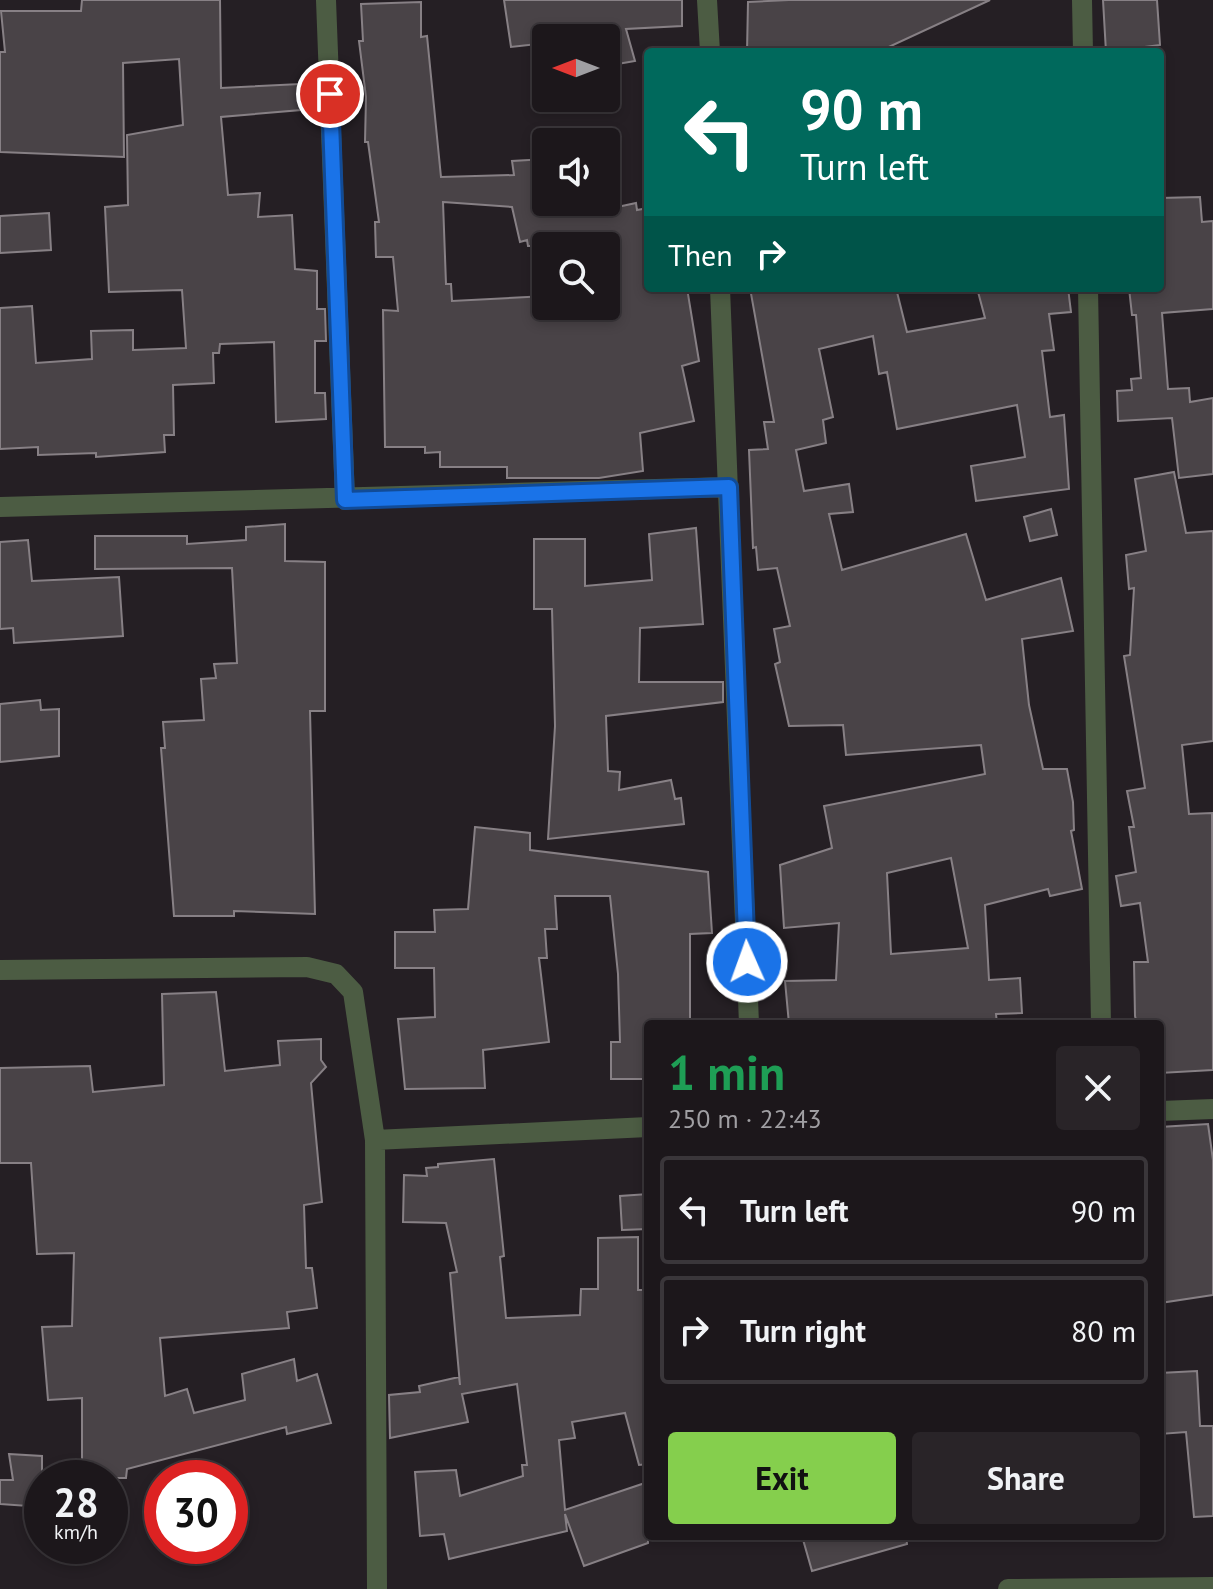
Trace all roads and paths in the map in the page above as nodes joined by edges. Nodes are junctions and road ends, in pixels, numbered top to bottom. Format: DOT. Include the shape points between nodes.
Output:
graph roads {
  1 [pos="326,0"];
  2 [pos="707,0"];
  3 [pos="1082,0"];
  4 [pos="710,48"];
  5 [pos="1083,48"];
  6 [pos="720,292"];
  7 [pos="1088,292"];
  8 [pos="729,487"];
  9 [pos="345,500"];
  10 [pos="0,507"];
  11 [pos="0,970"];
  12 [pos="749,1020"];
  13 [pos="1101,1020"];
  14 [pos="1213,1109"];
  15 [pos="1164,1111"];
  16 [pos="644,1127"];
  17 [pos="375,1140"];
  18 [pos="1213,1587"];
  19 [pos="377,1589"];
  20 [pos="1008,1589"];
  1 -- 9 [label="street"];
  2 -- 4 [label="street"];
  3 -- 5 [label="street"];
  6 -- 8 [label="street"];
  7 -- 13 [label="street"];
  8 -- 9 [label="street"];
  8 -- 12 [label="street"];
  9 -- 10 [label="street"];
  11 -- 17 [label="street" via="307,967 336,974 353,992"];
  14 -- 15 [label="street"];
  16 -- 17 [label="street"];
  17 -- 19 [label="street"];
  18 -- 20 [label="street"];
}
